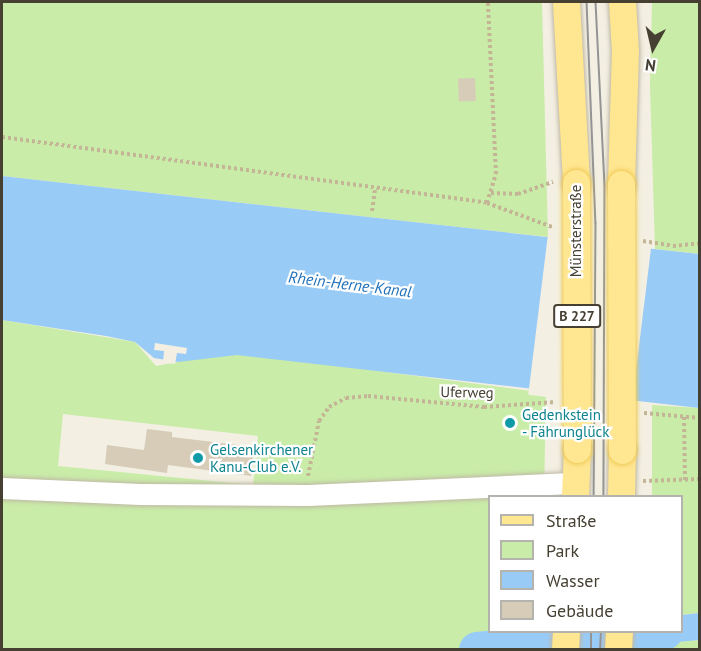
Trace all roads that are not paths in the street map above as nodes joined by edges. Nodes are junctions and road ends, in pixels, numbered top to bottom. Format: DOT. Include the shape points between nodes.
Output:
graph roads {
  1 [pos="566,2"];
  2 [pos="622,2"];
  3 [pos="2,488"];
  4 [pos="631,489"];
  5 [pos="576,490"];
  6 [pos="566,633"];
  7 [pos="619,633"];
  8 [pos="565,650"];
  9 [pos="618,650"];
  1 -- 5 [label="main road, Münsterstraße / B 227, bridge" via="565,182"];
  2 -- 4 [label="main road, B 227, bridge" via="622,450"];
  3 -- 5 [label="lane" via="308,495"];
  6 -- 8 [label="main road"];
  7 -- 9 [label="main road"];
}
